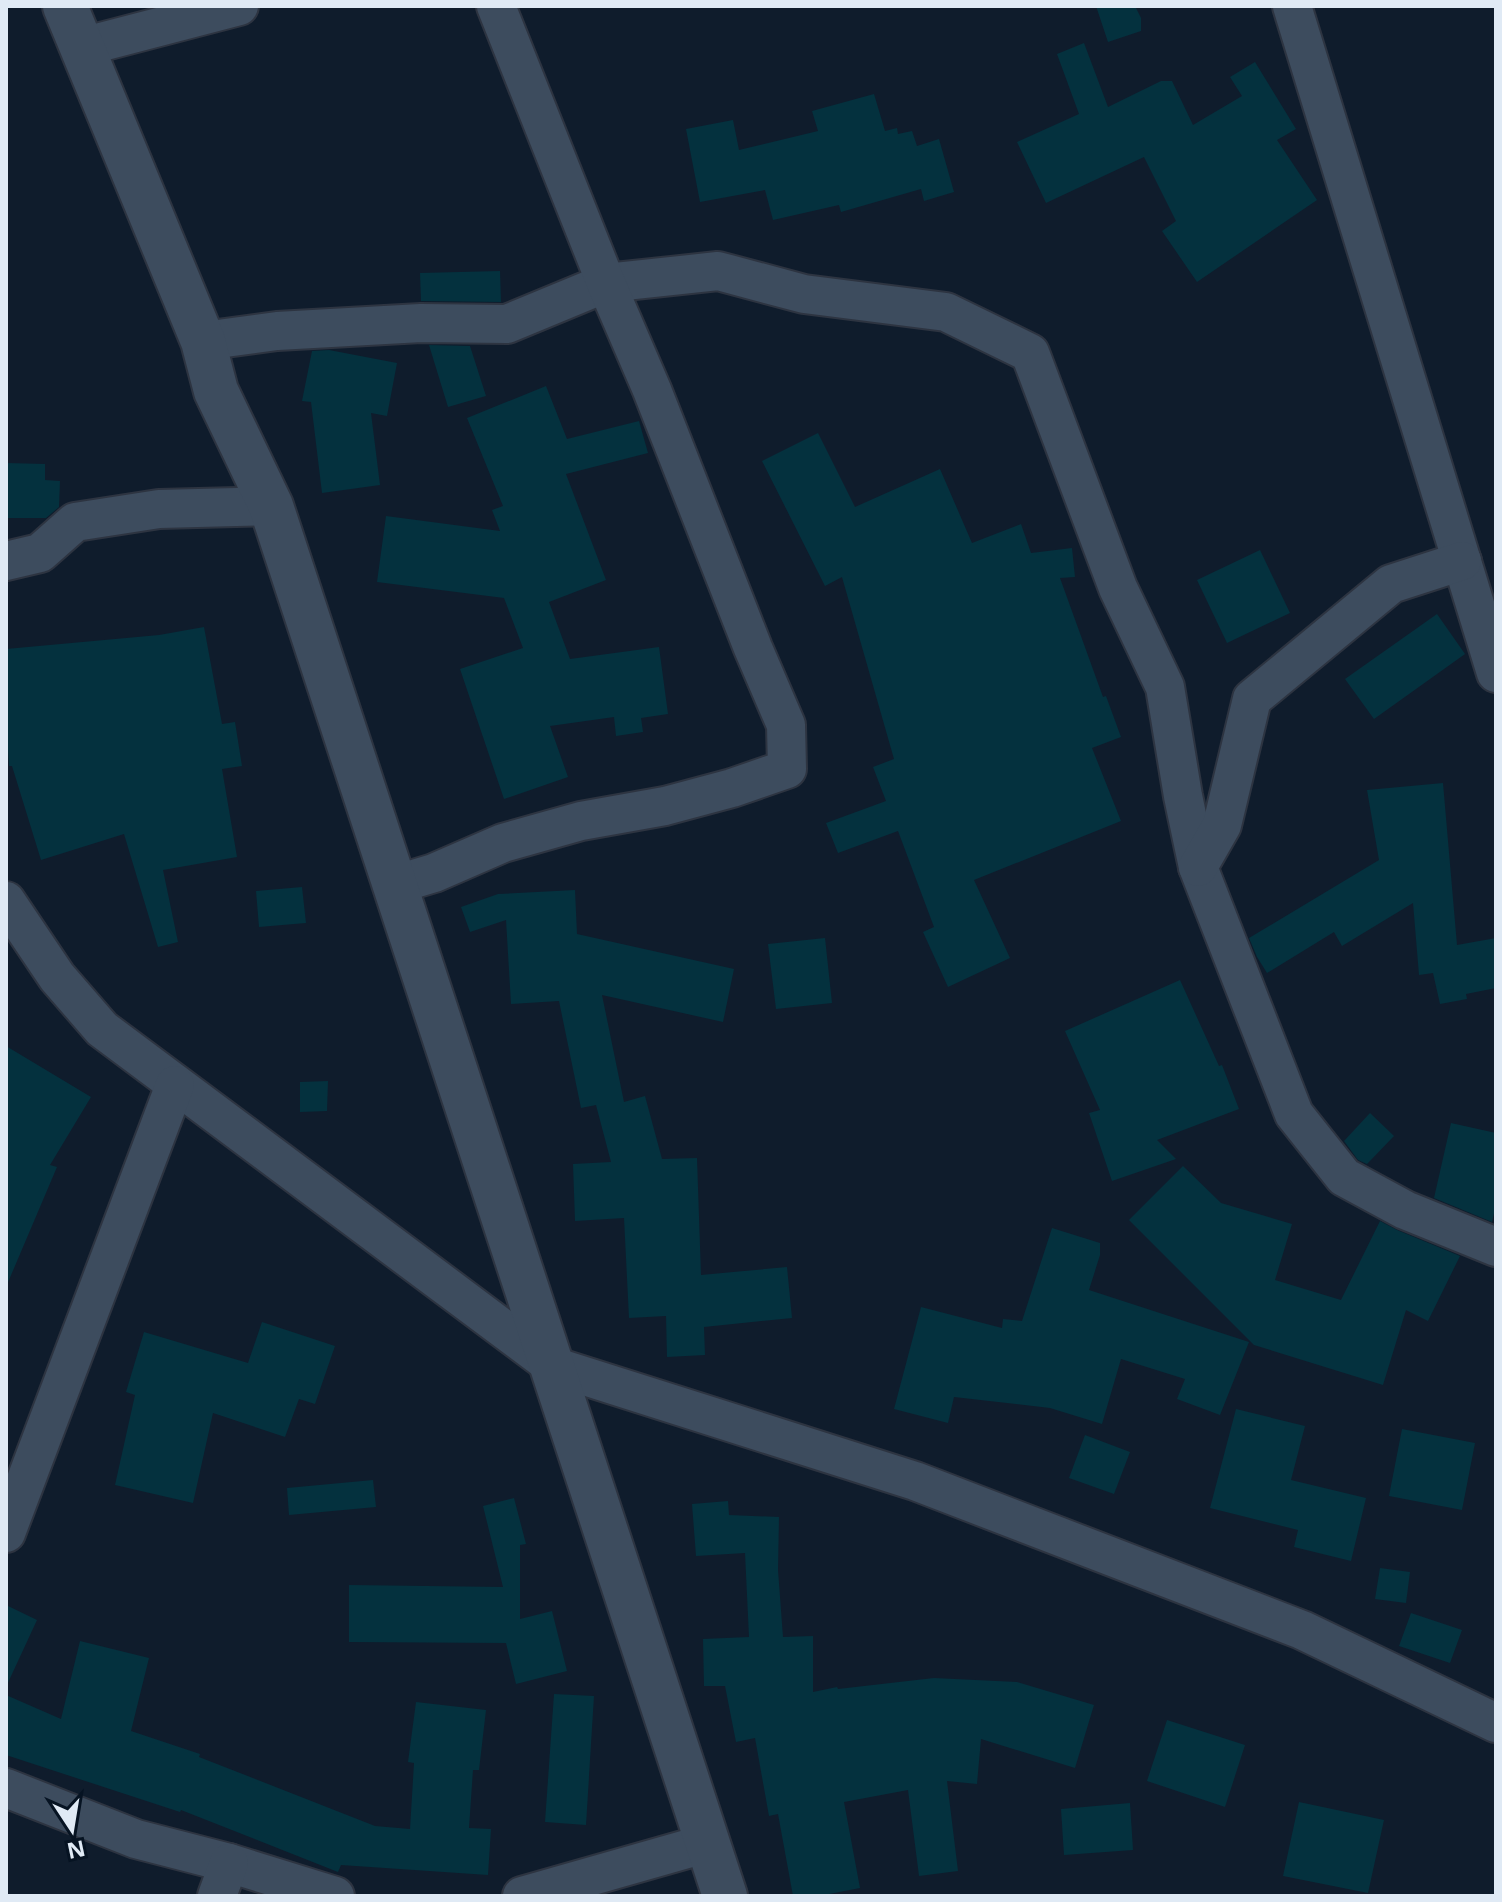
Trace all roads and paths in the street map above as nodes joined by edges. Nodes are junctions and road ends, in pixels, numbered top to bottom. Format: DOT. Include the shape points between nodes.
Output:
graph roads {
  1 [pos="65,6"];
  2 [pos="239,6"];
  3 [pos="496,6"];
  4 [pos="1292,6"];
  5 [pos="82,47"];
  6 [pos="606,283"];
  7 [pos="203,341"];
  8 [pos="271,506"];
  9 [pos="6,561"];
  10 [pos="1462,561"];
  11 [pos="1496,673"];
  12 [pos="1198,867"];
  13 [pos="394,885"];
  14 [pos="6,901"];
  15 [pos="175,1085"];
  16 [pos="1496,1247"];
  17 [pos="553,1366"];
  18 [pos="6,1533"];
  19 [pos="1496,1723"];
  20 [pos="6,1788"];
  21 [pos="708,1843"];
  22 [pos="223,1880"];
  23 [pos="335,1896"];
  24 [pos="522,1896"];
  25 [pos="725,1896"];
  1 -- 5 [label="street"];
  2 -- 5 [label="street"];
  3 -- 6 [label="street"];
  4 -- 10 [label="street"];
  5 -- 7 [label="street"];
  6 -- 7 [label="street" via="507,324 292,330"];
  6 -- 12 [label="street" via="718,271 804,294 946,312 1030,353 1118,588 1165,687"];
  6 -- 13 [label="street" via="786,725 787,769 665,806 581,821 503,843"];
  7 -- 8 [label="street" via="216,391"];
  8 -- 9 [label="street" via="159,509 75,522 40,553"];
  8 -- 13 [label="street"];
  10 -- 11 [label="street"];
  10 -- 12 [label="street" via="1391,584 1252,699 1222,825"];
  12 -- 16 [label="street" via="1294,1114 1344,1177 1405,1210"];
  13 -- 17 [label="street"];
  14 -- 15 [label="street" via="57,977 102,1029"];
  15 -- 17 [label="street"];
  15 -- 18 [label="street"];
  17 -- 19 [label="street" via="930,1487 1302,1630"];
  17 -- 21 [label="street"];
  20 -- 22 [label="street"];
  21 -- 24 [label="street"];
  21 -- 25 [label="street"];
  22 -- 23 [label="street"];
}
